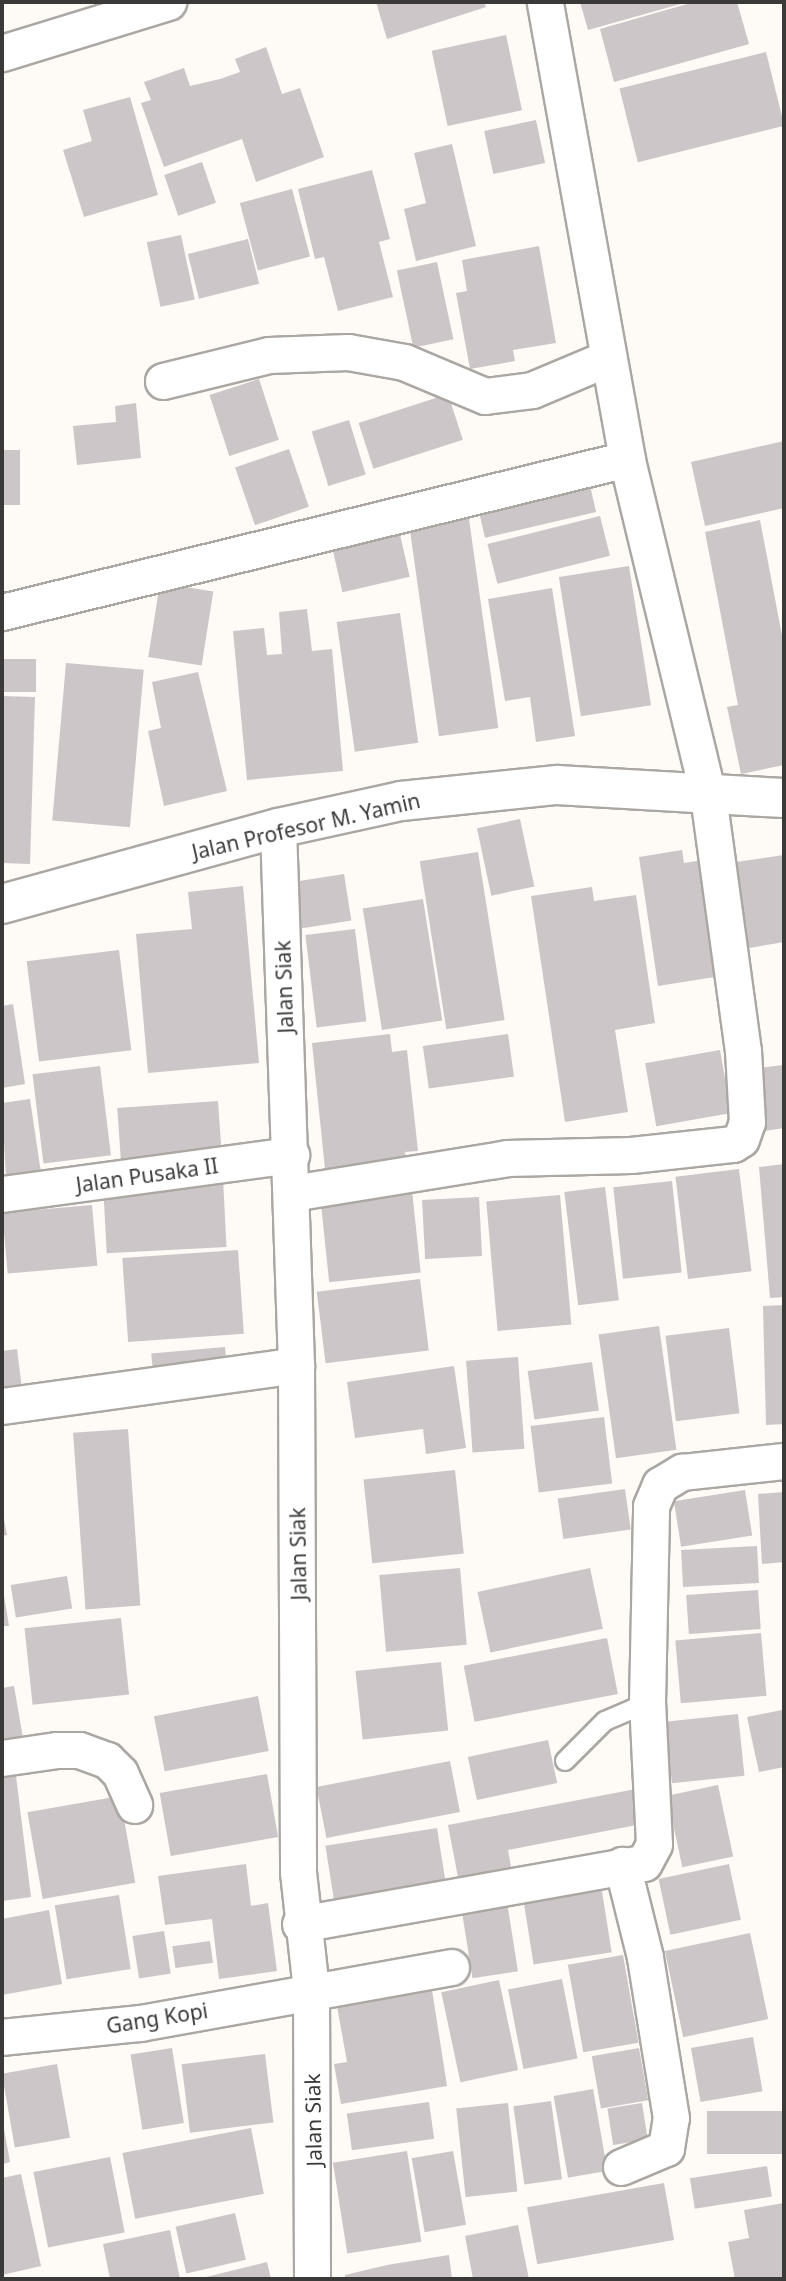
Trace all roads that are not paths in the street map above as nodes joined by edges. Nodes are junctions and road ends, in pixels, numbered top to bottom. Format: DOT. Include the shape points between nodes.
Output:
graph roads {
  1 [pos="168,2"];
  2 [pos="545,2"];
  3 [pos="2,53"];
  4 [pos="608,358"];
  5 [pos="163,381"];
  6 [pos="627,459"];
  7 [pos="2,612"];
  8 [pos="708,795"];
  9 [pos="784,798"];
  10 [pos="278,828"];
  11 [pos="2,904"];
  12 [pos="292,1155"];
  13 [pos="292,1193"];
  14 [pos="2,1194"];
  15 [pos="296,1365"];
  16 [pos="2,1406"];
  17 [pos="784,1461"];
  18 [pos="647,1703"];
  19 [pos="2,1758"];
  20 [pos="565,1761"];
  21 [pos="134,1805"];
  22 [pos="622,1865"];
  23 [pos="300,1924"];
  24 [pos="451,1967"];
  25 [pos="311,1990"];
  26 [pos="2,2037"];
  27 [pos="621,2167"];
  28 [pos="312,2279"];
  1 -- 3 [label="street"];
  2 -- 4 [label="street"];
  4 -- 5 [label="street" via="532,390 485,396 404,362 348,352 269,355"];
  4 -- 6 [label="street"];
  6 -- 7 [label="street"];
  6 -- 8 [label="street"];
  8 -- 9 [label="street, Jalan Profesor M. Yamin"];
  8 -- 10 [label="street, Jalan Profesor M. Yamin" via="557,785 401,801"];
  8 -- 13 [label="street" via="743,1051 747,1122 741,1139 733,1144 631,1155 507,1158"];
  10 -- 11 [label="street, Jalan Profesor M. Yamin"];
  10 -- 12 [label="street, Jalan Siak"];
  12 -- 13 [label="street, Jalan Siak"];
  12 -- 14 [label="street, Jalan Pusaka II"];
  13 -- 15 [label="street, Jalan Siak"];
  15 -- 16 [label="street"];
  15 -- 23 [label="street, Jalan Siak"];
  17 -- 18 [label="street" via="701,1467 660,1485 651,1506"];
  18 -- 20 [label="lane" via="604,1721"];
  18 -- 22 [label="street" via="654,1844 644,1863"];
  19 -- 21 [label="street" via="79,1750 107,1760 120,1773"];
  22 -- 23 [label="street"];
  22 -- 27 [label="street" via="645,1957 671,2118 666,2148"];
  23 -- 25 [label="street, Jalan Siak"];
  24 -- 25 [label="street, Gang Kopi"];
  25 -- 26 [label="street, Gang Kopi" via="140,2023"];
  25 -- 28 [label="street, Jalan Siak"];
}
